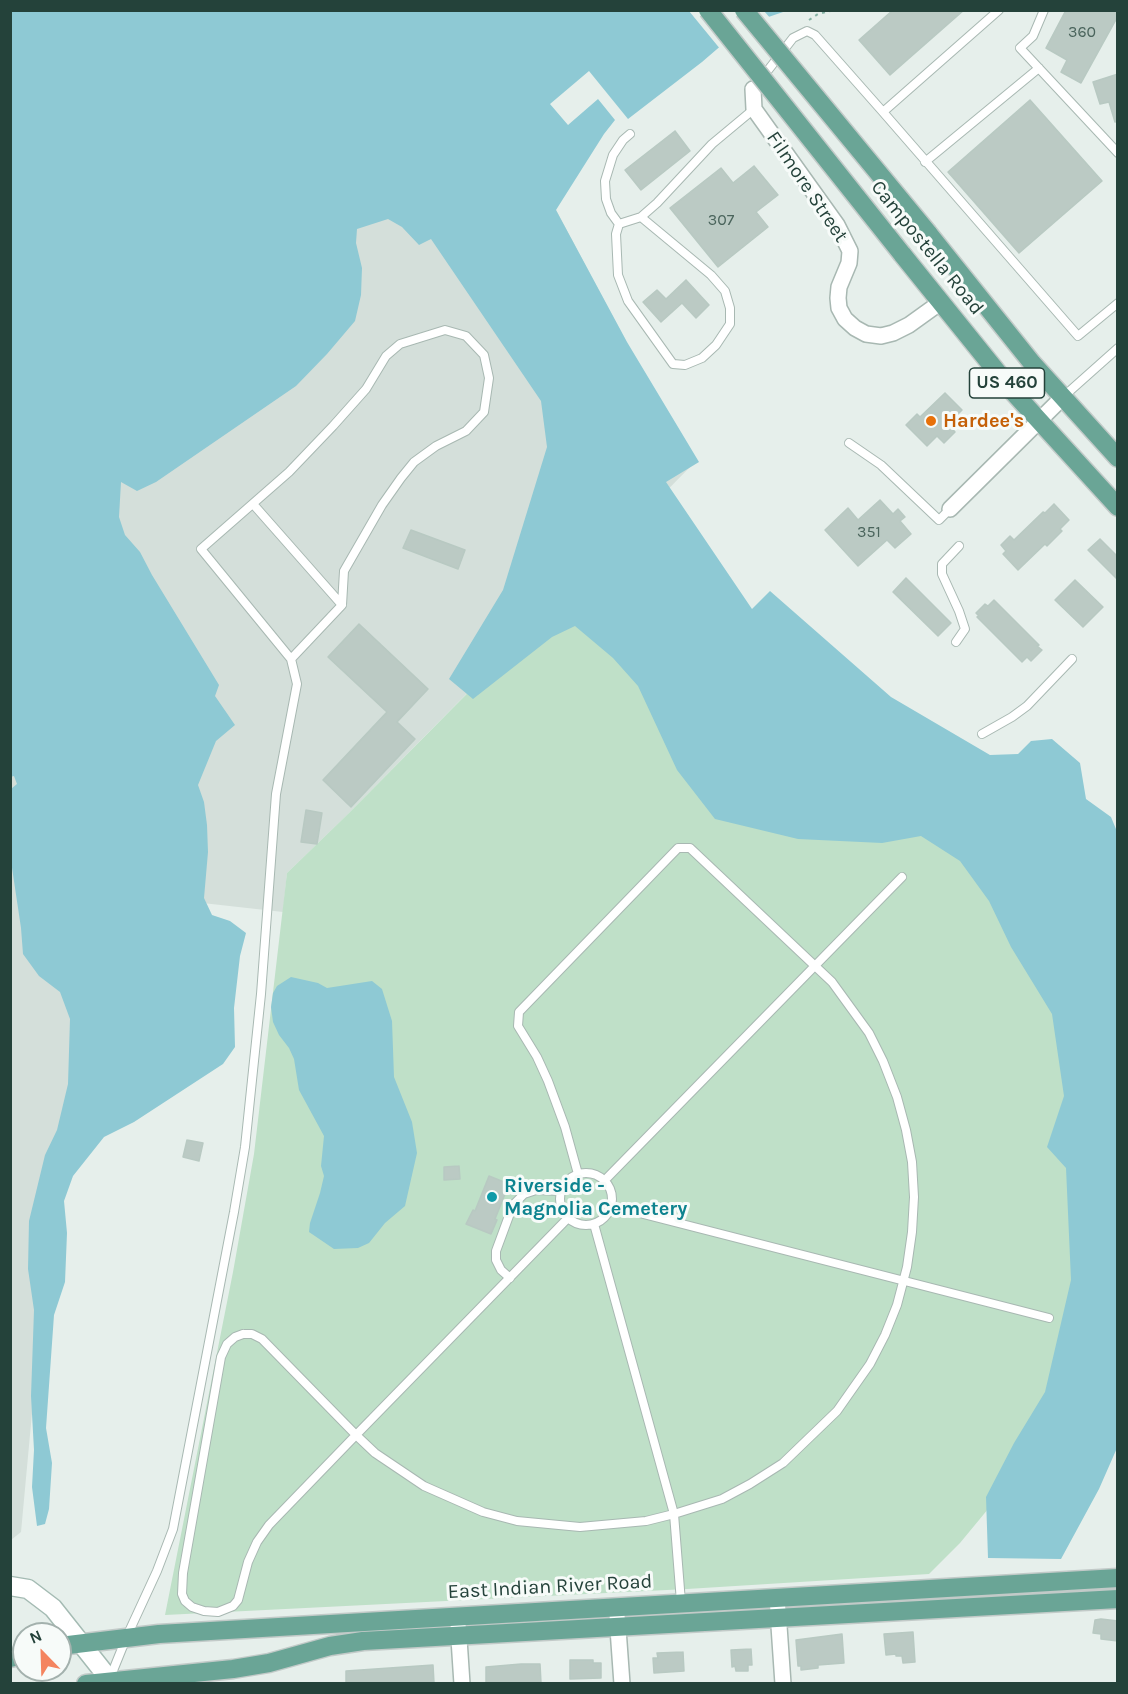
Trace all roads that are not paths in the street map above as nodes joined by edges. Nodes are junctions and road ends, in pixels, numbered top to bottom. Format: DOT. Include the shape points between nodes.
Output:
graph roads {
  1 [pos="708,10"];
  2 [pos="744,10"];
  3 [pos="999,10"];
  4 [pos="1044,10"];
  5 [pos="1039,68"];
  6 [pos="753,89"];
  7 [pos="754,109"];
  8 [pos="883,112"];
  9 [pos="630,134"];
  10 [pos="1118,153"];
  11 [pos="925,162"];
  12 [pos="641,217"];
  13 [pos="619,224"];
  14 [pos="941,302"];
  15 [pos="1118,303"];
  16 [pos="1118,348"];
  17 [pos="1062,398"];
  18 [pos="1038,421"];
  19 [pos="849,443"];
  20 [pos="1118,458"];
  21 [pos="253,504"];
  22 [pos="1118,507"];
  23 [pos="950,509"];
  24 [pos="959,546"];
  25 [pos="342,605"];
  26 [pos="956,642"];
  27 [pos="291,659"];
  28 [pos="1072,659"];
  29 [pos="982,734"];
  30 [pos="902,877"];
  31 [pos="815,964"];
  32 [pos="578,1174"];
  33 [pos="605,1180"];
  34 [pos="561,1191"];
  35 [pos="612,1206"];
  36 [pos="568,1218"];
  37 [pos="594,1224"];
  38 [pos="510,1278"];
  39 [pos="904,1280"];
  40 [pos="1049,1318"];
  41 [pos="356,1435"];
  42 [pos="674,1514"];
  43 [pos="1118,1578"];
  44 [pos="10,1586"];
  45 [pos="777,1597"];
  46 [pos="1118,1599"];
  47 [pos="681,1602"];
  48 [pos="616,1606"];
  49 [pos="458,1615"];
  50 [pos="778,1618"];
  51 [pos="618,1627"];
  52 [pos="127,1636"];
  53 [pos="459,1636"];
  54 [pos="79,1643"];
  55 [pos="72,1644"];
  56 [pos="160,1679"];
  57 [pos="111,1682"];
  58 [pos="86,1683"];
  59 [pos="462,1683"];
  60 [pos="622,1683"];
  61 [pos="783,1683"];
  1 -- 14 [label="main road, Campostella Road / US 460, bridge"];
  2 -- 17 [label="main road, Campostella Road / US 460, bridge"];
  3 -- 8 [label="lane"];
  4 -- 5 [label="lane" via="1033,36 1020,48"];
  5 -- 10 [label="lane"];
  5 -- 11 [label="lane"];
  6 -- 7 [label="street"];
  6 -- 8 [label="lane" via="794,39 807,31 815,35"];
  7 -- 12 [label="lane" via="712,144"];
  7 -- 14 [label="street, Filmore Street" via="837,225 850,251 838,298 845,319 866,334 881,336 909,325"];
  8 -- 11 [label="lane"];
  9 -- 13 [label="lane" via="613,154 605,182 606,199"];
  11 -- 15 [label="lane" via="1078,336"];
  12 -- 13 [label="lane"];
  12 -- 13 [label="lane" via="725,291 730,324 716,345 686,365 673,364 628,302 618,275 615,234"];
  14 -- 18 [label="main road, Campostella Road / US 460"];
  16 -- 17 [label="lane"];
  17 -- 18 [label="street"];
  17 -- 20 [label="main road, Campostella Road / US 460"];
  18 -- 22 [label="main road, Campostella Road / US 460"];
  18 -- 23 [label="street"];
  19 -- 23 [label="lane" via="881,465 939,520"];
  21 -- 25 [label="lane"];
  21 -- 25 [label="lane" via="333,426 366,389 386,356 400,344 445,330 466,336 484,355 489,378 484,412 466,431 414,462 401,478 344,571"];
  21 -- 27 [label="lane" via="201,549"];
  24 -- 26 [label="lane" via="942,564 942,574 964,623 965,629"];
  25 -- 27 [label="lane"];
  27 -- 52 [label="lane" via="297,684 276,794 245,1148 172,1529"];
  28 -- 29 [label="lane" via="1027,706"];
  30 -- 31 [label="lane"];
  31 -- 32 [label="lane" via="694,850 678,848 519,1012 518,1026 548,1081"];
  31 -- 33 [label="lane"];
  31 -- 39 [label="lane" via="868,1033 897,1097 910,1151 914,1197"];
  32 -- 33 [label="lane" via="592,1173"];
  32 -- 34 [label="lane"];
  33 -- 35 [label="lane"];
  34 -- 36 [label="lane" via="560,1206"];
  34 -- 38 [label="lane" via="536,1190 524,1194 513,1205 496,1251 501,1270"];
  35 -- 37 [label="lane" via="602,1221"];
  35 -- 39 [label="lane"];
  36 -- 37 [label="lane" via="580,1225"];
  36 -- 38 [label="lane"];
  37 -- 42 [label="lane"];
  38 -- 41 [label="lane"];
  39 -- 40 [label="lane"];
  39 -- 42 [label="lane" via="885,1335 870,1364 848,1398 808,1441 750,1484 722,1499"];
  41 -- 41 [label="lane" via="269,1525 248,1562 233,1606 218,1612 204,1611 185,1601 183,1573 221,1357 227,1344 243,1334 258,1336"];
  41 -- 42 [label="lane" via="424,1486 483,1512 518,1521 580,1527 646,1521"];
  42 -- 47 [label="lane"];
  43 -- 45 [label="main road, East Indian River Road"];
  44 -- 54 [label="street" via="40,1596"];
  45 -- 47 [label="main road, East Indian River Road"];
  45 -- 50 [label="street"];
  46 -- 50 [label="main road"];
  47 -- 48 [label="main road, East Indian River Road"];
  48 -- 49 [label="main road, East Indian River Road"];
  48 -- 51 [label="street"];
  49 -- 52 [label="main road, East Indian River Road"];
  49 -- 53 [label="street"];
  50 -- 51 [label="main road"];
  50 -- 61 [label="street"];
  51 -- 53 [label="main road"];
  51 -- 60 [label="street"];
  52 -- 54 [label="main road, East Indian River Road"];
  52 -- 57 [label="lane"];
  53 -- 56 [label="main road" via="363,1641 269,1663"];
  53 -- 59 [label="street"];
  54 -- 55 [label="main road, East Indian River Road"];
  54 -- 57 [label="street"];
  56 -- 57 [label="main road"];
  57 -- 58 [label="main road"];
}
